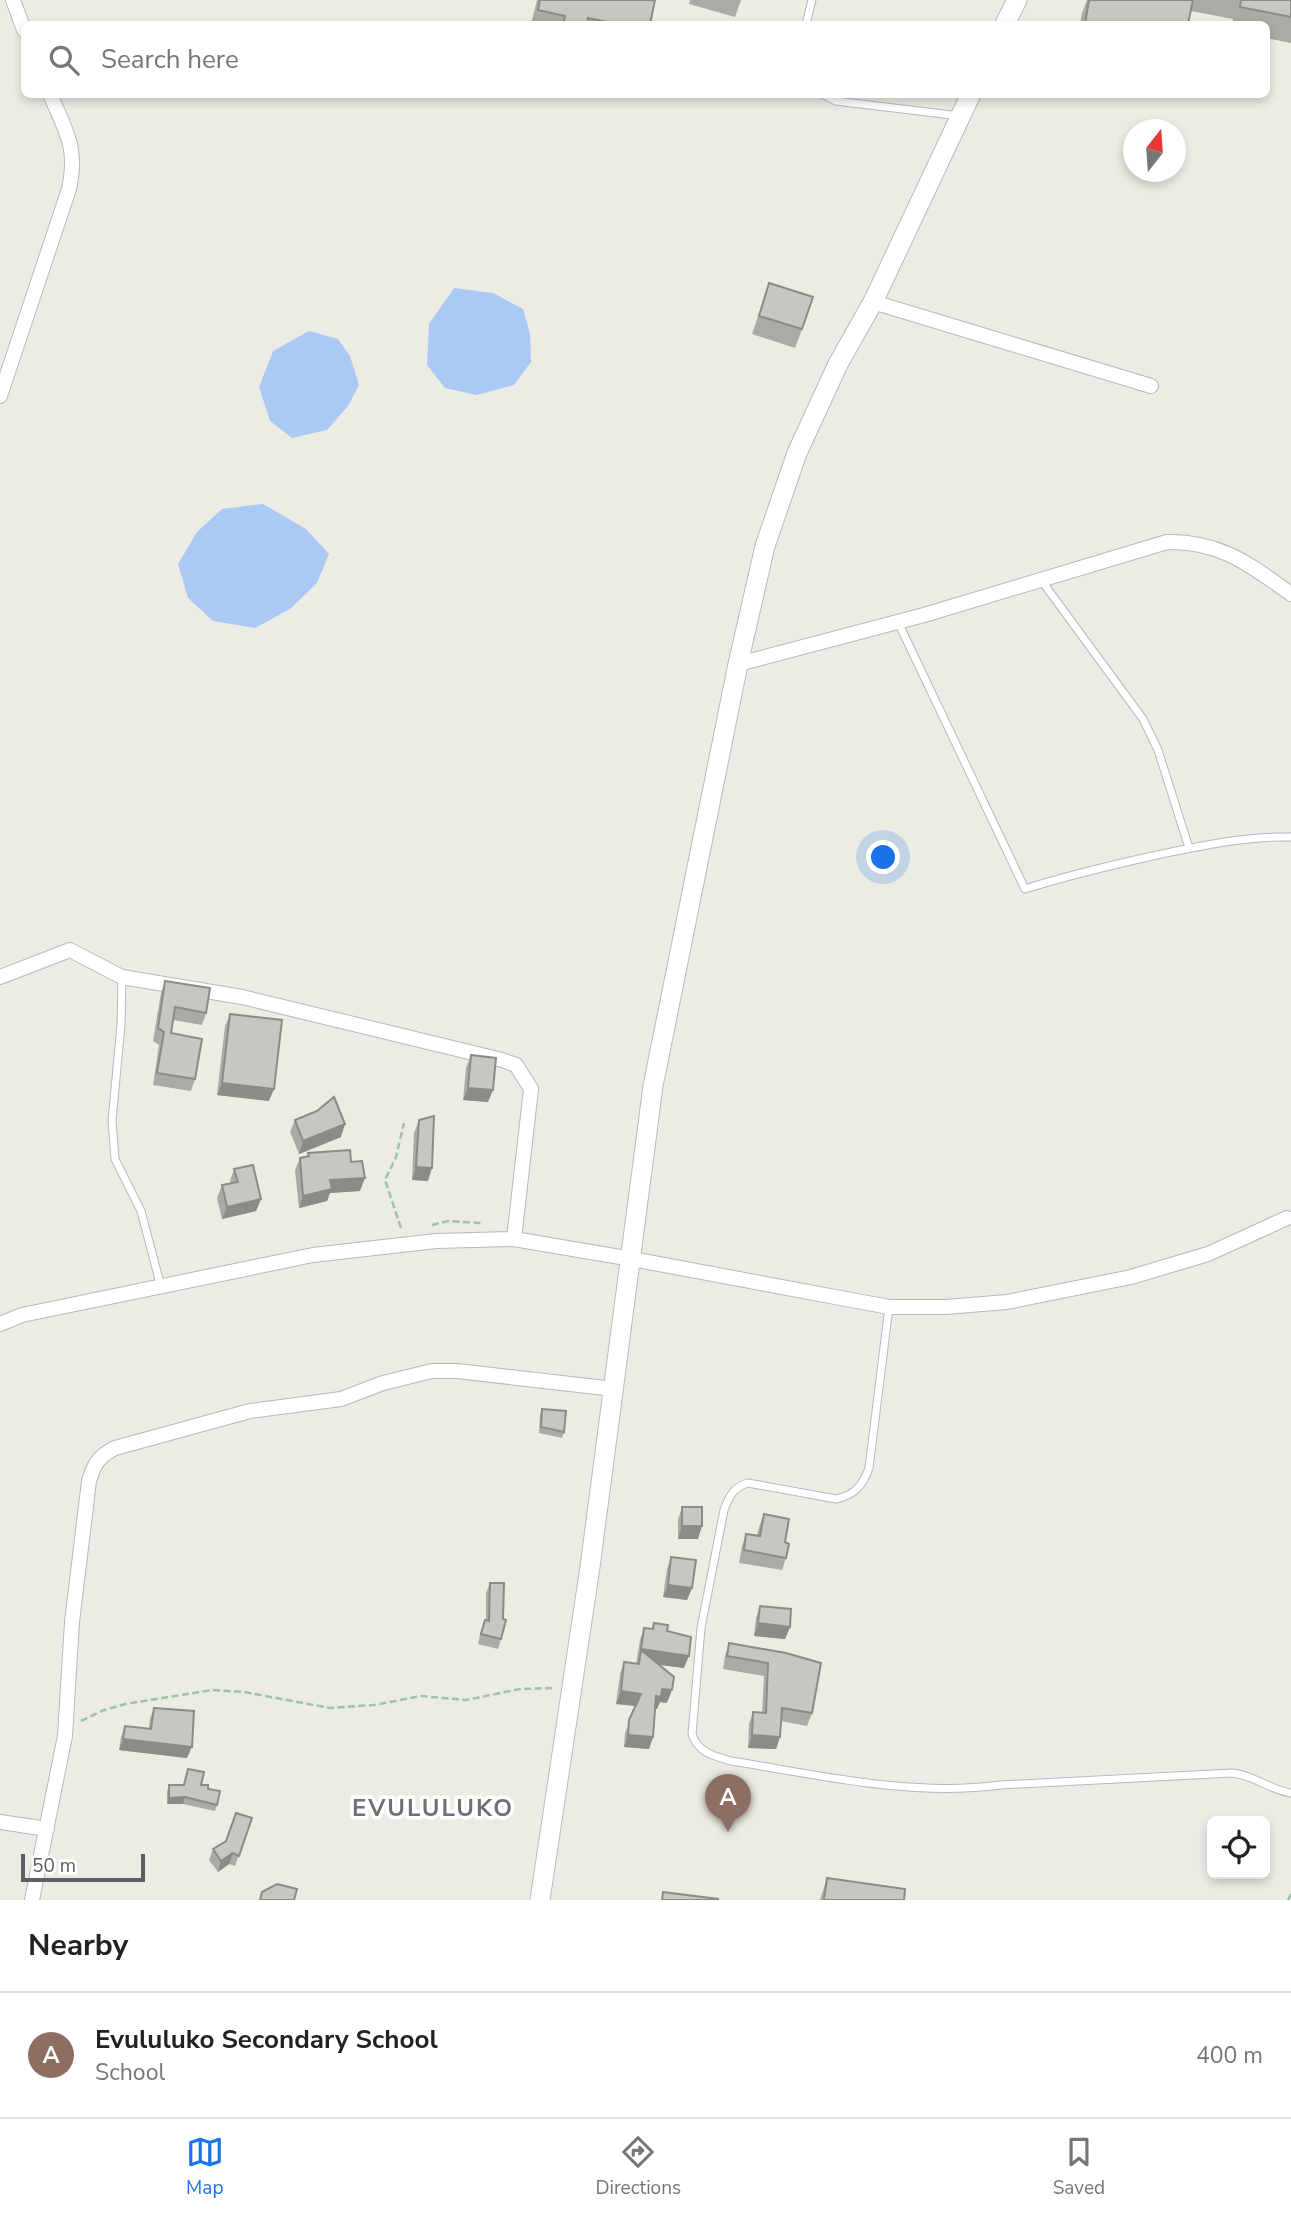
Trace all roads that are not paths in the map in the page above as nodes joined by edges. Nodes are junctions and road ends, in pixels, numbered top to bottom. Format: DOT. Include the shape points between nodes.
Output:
graph roads {
  1 [pos="13,0"];
  2 [pos="812,0"];
  3 [pos="1017,0"];
  4 [pos="807,21"];
  5 [pos="1006,21"];
  6 [pos="21,22"];
  7 [pos="52,98"];
  8 [pos="830,98"];
  9 [pos="969,98"];
  10 [pos="961,116"];
  11 [pos="873,302"];
  12 [pos="1151,386"];
  13 [pos="0,397"];
  14 [pos="1040,579"];
  15 [pos="1291,594"];
  16 [pos="898,622"];
  17 [pos="738,664"];
  18 [pos="1291,837"];
  19 [pos="1189,848"];
  20 [pos="0,977"];
  21 [pos="122,977"];
  22 [pos="1287,1217"];
  23 [pos="513,1239"];
  24 [pos="632,1259"];
  25 [pos="161,1287"];
  26 [pos="889,1307"];
  27 [pos="0,1324"];
  28 [pos="614,1389"];
  29 [pos="1291,1793"];
  30 [pos="0,1822"];
  31 [pos="47,1829"];
  32 [pos="32,1900"];
  33 [pos="540,1900"];
  1 -- 6 [label="street"];
  2 -- 4 [label="lane"];
  3 -- 5 [label="main road"];
  7 -- 13 [label="street" via="73,149 73,168"];
  8 -- 10 [label="lane"];
  9 -- 10 [label="main road"];
  10 -- 11 [label="main road"];
  11 -- 12 [label="street"];
  11 -- 17 [label="main road" via="797,453 765,545"];
  14 -- 15 [label="street" via="1167,542 1185,542 1208,545 1239,558"];
  14 -- 16 [label="street"];
  14 -- 19 [label="lane" via="1143,719 1158,750"];
  16 -- 17 [label="street"];
  16 -- 19 [label="lane" via="1025,889"];
  17 -- 24 [label="main road" via="653,1086"];
  18 -- 19 [label="lane"];
  20 -- 21 [label="street" via="70,950"];
  21 -- 23 [label="street" via="242,997 516,1065 531,1089"];
  21 -- 25 [label="lane" via="112,1121 115,1159 141,1212"];
  22 -- 26 [label="street" via="1208,1254 1131,1277 1007,1302"];
  23 -- 24 [label="street"];
  23 -- 25 [label="street" via="436,1241 313,1255"];
  24 -- 26 [label="street"];
  24 -- 28 [label="main road"];
  25 -- 27 [label="street" via="22,1315"];
  26 -- 29 [label="lane" via="869,1468 859,1488 836,1499 755,1482 741,1485 729,1497 701,1628 692,1734 696,1745 731,1761 923,1790 1232,1773"];
  28 -- 31 [label="street" via="432,1371 341,1399 250,1410 103,1454 93,1465 89,1481 65,1728"];
  28 -- 33 [label="main road"];
  30 -- 31 [label="street"];
  31 -- 32 [label="street"];
}
